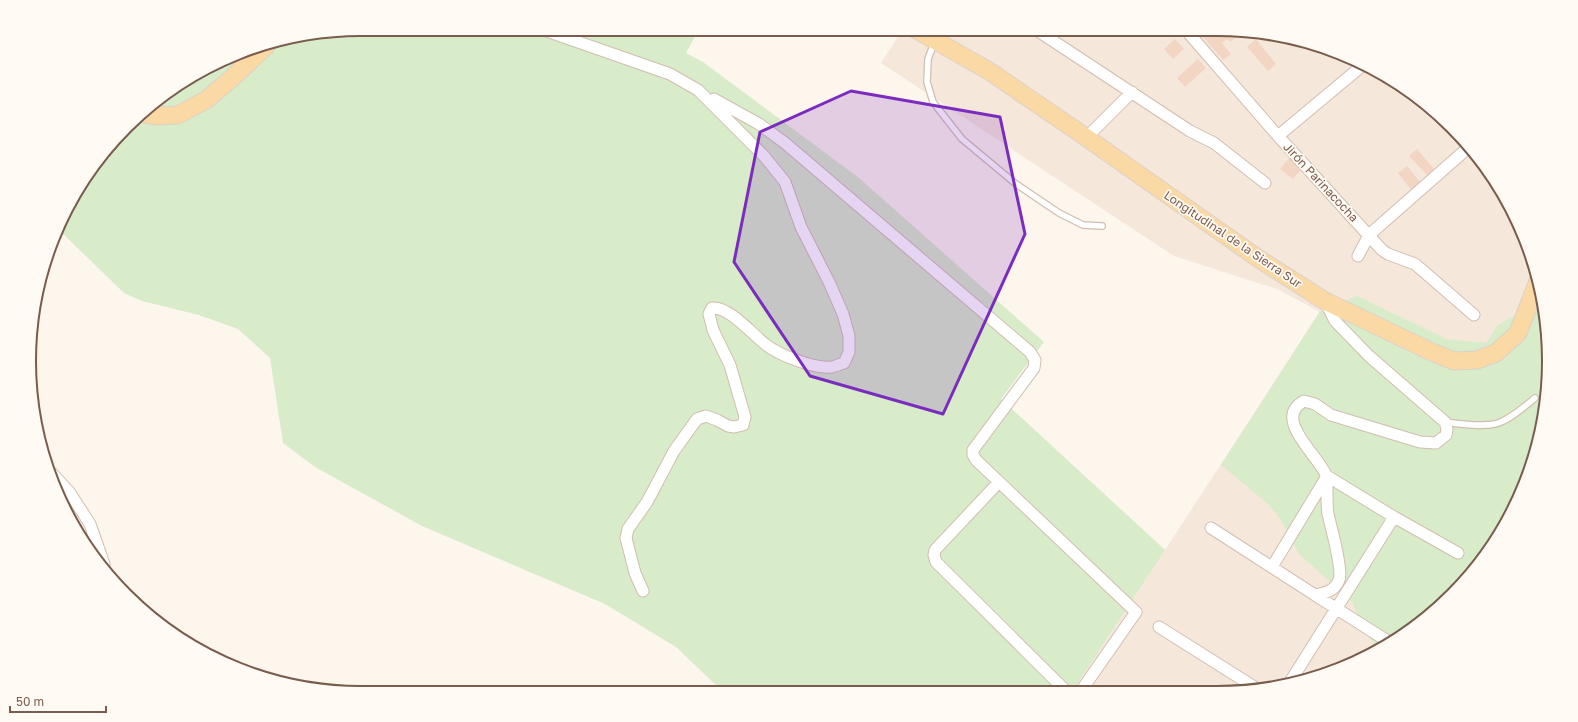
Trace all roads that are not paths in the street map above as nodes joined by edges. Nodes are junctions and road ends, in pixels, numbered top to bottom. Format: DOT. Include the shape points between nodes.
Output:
graph roads {
  1 [pos="561,36"];
  2 [pos="927,36"];
  3 [pos="1046,36"];
  4 [pos="1191,36"];
  5 [pos="934,40"];
  6 [pos="259,52"];
  7 [pos="1359,69"];
  8 [pos="701,92"];
  9 [pos="1132,92"];
  10 [pos="149,115"];
  11 [pos="1278,136"];
  12 [pos="1086,138"];
  13 [pos="1464,151"];
  14 [pos="1264,183"];
  15 [pos="1102,226"];
  16 [pos="1369,235"];
  17 [pos="1358,256"];
  18 [pos="1534,291"];
  19 [pos="1325,301"];
  20 [pos="1474,314"];
  21 [pos="1535,398"];
  22 [pos="1445,422"];
  23 [pos="1326,476"];
  24 [pos="60,481"];
  25 [pos="999,482"];
  26 [pos="1394,517"];
  27 [pos="1211,528"];
  28 [pos="1458,553"];
  29 [pos="102,557"];
  30 [pos="1272,567"];
  31 [pos="643,591"];
  32 [pos="1315,595"];
  33 [pos="1337,609"];
  34 [pos="1159,627"];
  35 [pos="1385,639"];
  36 [pos="1293,677"];
  37 [pos="1249,684"];
  38 [pos="1061,686"];
  39 [pos="1084,686"];
  1 -- 8 [label="street" via="670,74"];
  2 -- 5 [label="main road, Longitudinal de la Sierra Sur"];
  3 -- 9 [label="street"];
  4 -- 11 [label="street, Jirón Parinacocha"];
  5 -- 12 [label="main road, Longitudinal de la Sierra Sur" via="989,71"];
  5 -- 15 [label="lane" via="928,59 927,82 933,102 962,139 1016,184 1058,213 1083,225"];
  6 -- 10 [label="main road" via="206,100 178,115"];
  7 -- 11 [label="street"];
  8 -- 25 [label="street" via="759,124 785,143 1030,352 1035,360 1034,368 973,450 976,460"];
  8 -- 31 [label="street" via="764,156 785,182 801,228 843,314 849,336 849,352 844,363 832,367 789,357 766,345 731,315 718,307 712,308 709,314 713,330 730,365 745,417 743,425 734,427 706,416 697,419 674,451 647,502 628,529 626,538 635,573"];
  9 -- 12 [label="street"];
  9 -- 14 [label="street" via="1190,131 1214,143"];
  11 -- 16 [label="street, Jirón Parinacocha"];
  12 -- 19 [label="main road, Longitudinal de la Sierra Sur" via="1259,259"];
  13 -- 16 [label="street"];
  16 -- 17 [label="street"];
  16 -- 20 [label="street, Jirón Parinacocha" via="1388,254 1415,264 1423,270"];
  18 -- 19 [label="main road, Longitudinal de la Sierra Sur" via="1518,333 1496,353 1477,360 1454,361"];
  19 -- 22 [label="street" via="1334,321 1369,356"];
  21 -- 22 [label="lane" via="1520,411 1496,424"];
  22 -- 23 [label="street" via="1447,429 1443,438 1436,442 1420,442 1332,415 1315,404 1304,402 1292,413 1294,427"];
  23 -- 26 [label="street"];
  23 -- 30 [label="street"];
  23 -- 32 [label="street" via="1326,505 1340,568 1340,580 1334,589"];
  24 -- 29 [label="street" via="90,524"];
  25 -- 38 [label="street" via="935,550 936,562"];
  25 -- 39 [label="street" via="1136,612"];
  26 -- 28 [label="street"];
  26 -- 33 [label="street"];
  27 -- 30 [label="street"];
  30 -- 32 [label="street"];
  32 -- 33 [label="street"];
  33 -- 35 [label="street"];
  33 -- 36 [label="street"];
  34 -- 37 [label="street"];
}
